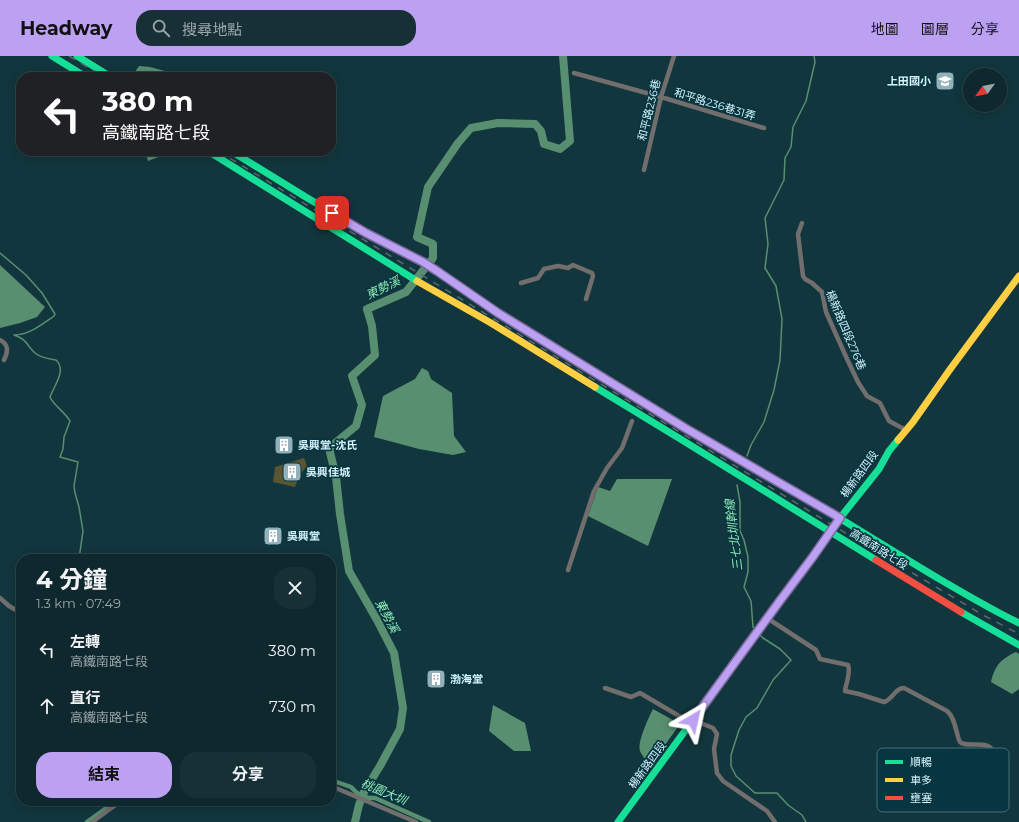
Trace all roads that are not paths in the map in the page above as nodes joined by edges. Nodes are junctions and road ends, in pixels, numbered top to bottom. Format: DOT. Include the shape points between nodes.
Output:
graph roads {
  1 [pos="52,56"];
  2 [pos="77,56"];
  3 [pos="674,56"];
  4 [pos="78,72"];
  5 [pos="103,72"];
  6 [pos="574,73"];
  7 [pos="661,97"];
  8 [pos="764,128"];
  9 [pos="216,156"];
  10 [pos="239,156"];
  11 [pos="644,170"];
  12 [pos="802,223"];
  13 [pos="1019,276"];
  14 [pos="521,283"];
  15 [pos="586,299"];
  16 [pos="0,340"];
  17 [pos="4,360"];
  18 [pos="632,421"];
  19 [pos="906,430"];
  20 [pos="840,518"];
  21 [pos="830,532"];
  22 [pos="568,570"];
  23 [pos="0,598"];
  24 [pos="16,610"];
  25 [pos="767,618"];
  26 [pos="1019,623"];
  27 [pos="1019,645"];
  28 [pos="605,688"];
  29 [pos="692,721"];
  30 [pos="991,748"];
  31 [pos="336,788"];
  32 [pos="114,806"];
  33 [pos="92,822"];
  34 [pos="416,822"];
  35 [pos="618,822"];
  36 [pos="775,822"];
  1 -- 4 [label="main road"];
  2 -- 5 [label="main road"];
  3 -- 7 [label="street, 和平路236巷"];
  6 -- 7 [label="street, 和平路236巷31弄"];
  7 -- 8 [label="street, 和平路236巷31弄"];
  7 -- 11 [label="street, 和平路236巷"];
  9 -- 21 [label="main road, 高鐵南路七段" via="420,283 446,302 491,324"];
  10 -- 20 [label="main road, 高鐵南路七段" via="360,229 423,262 498,313 679,424"];
  12 -- 19 [label="street, 楊新路四段276巷" via="798,234 803,276 822,292 826,312 867,396 880,403 890,421"];
  13 -- 19 [label="main road, 楊新路四段"];
  14 -- 15 [label="street" via="538,278 544,269 573,266 592,273"];
  16 -- 17 [label="street" via="5,343 8,353"];
  18 -- 22 [label="street" via="622,448 594,491"];
  19 -- 20 [label="main road, 楊新路四段"];
  20 -- 21 [label="main road, 楊新路四段"];
  20 -- 26 [label="main road, 高鐵南路七段" via="994,611"];
  21 -- 25 [label="main road, 楊新路四段"];
  21 -- 27 [label="main road, 高鐵南路七段"];
  23 -- 24 [label="street"];
  25 -- 29 [label="main road, 楊新路四段"];
  25 -- 30 [label="street" via="816,650 820,659 848,665 850,667 845,691 884,702 902,687 947,710 961,743"];
  28 -- 29 [label="street" via="630,697 640,693"];
  29 -- 35 [label="main road, 楊新路四段"];
  29 -- 36 [label="street" via="713,728 717,734 714,749 717,774 723,781 767,811"];
  31 -- 34 [label="street"];
  32 -- 33 [label="street"];
}
